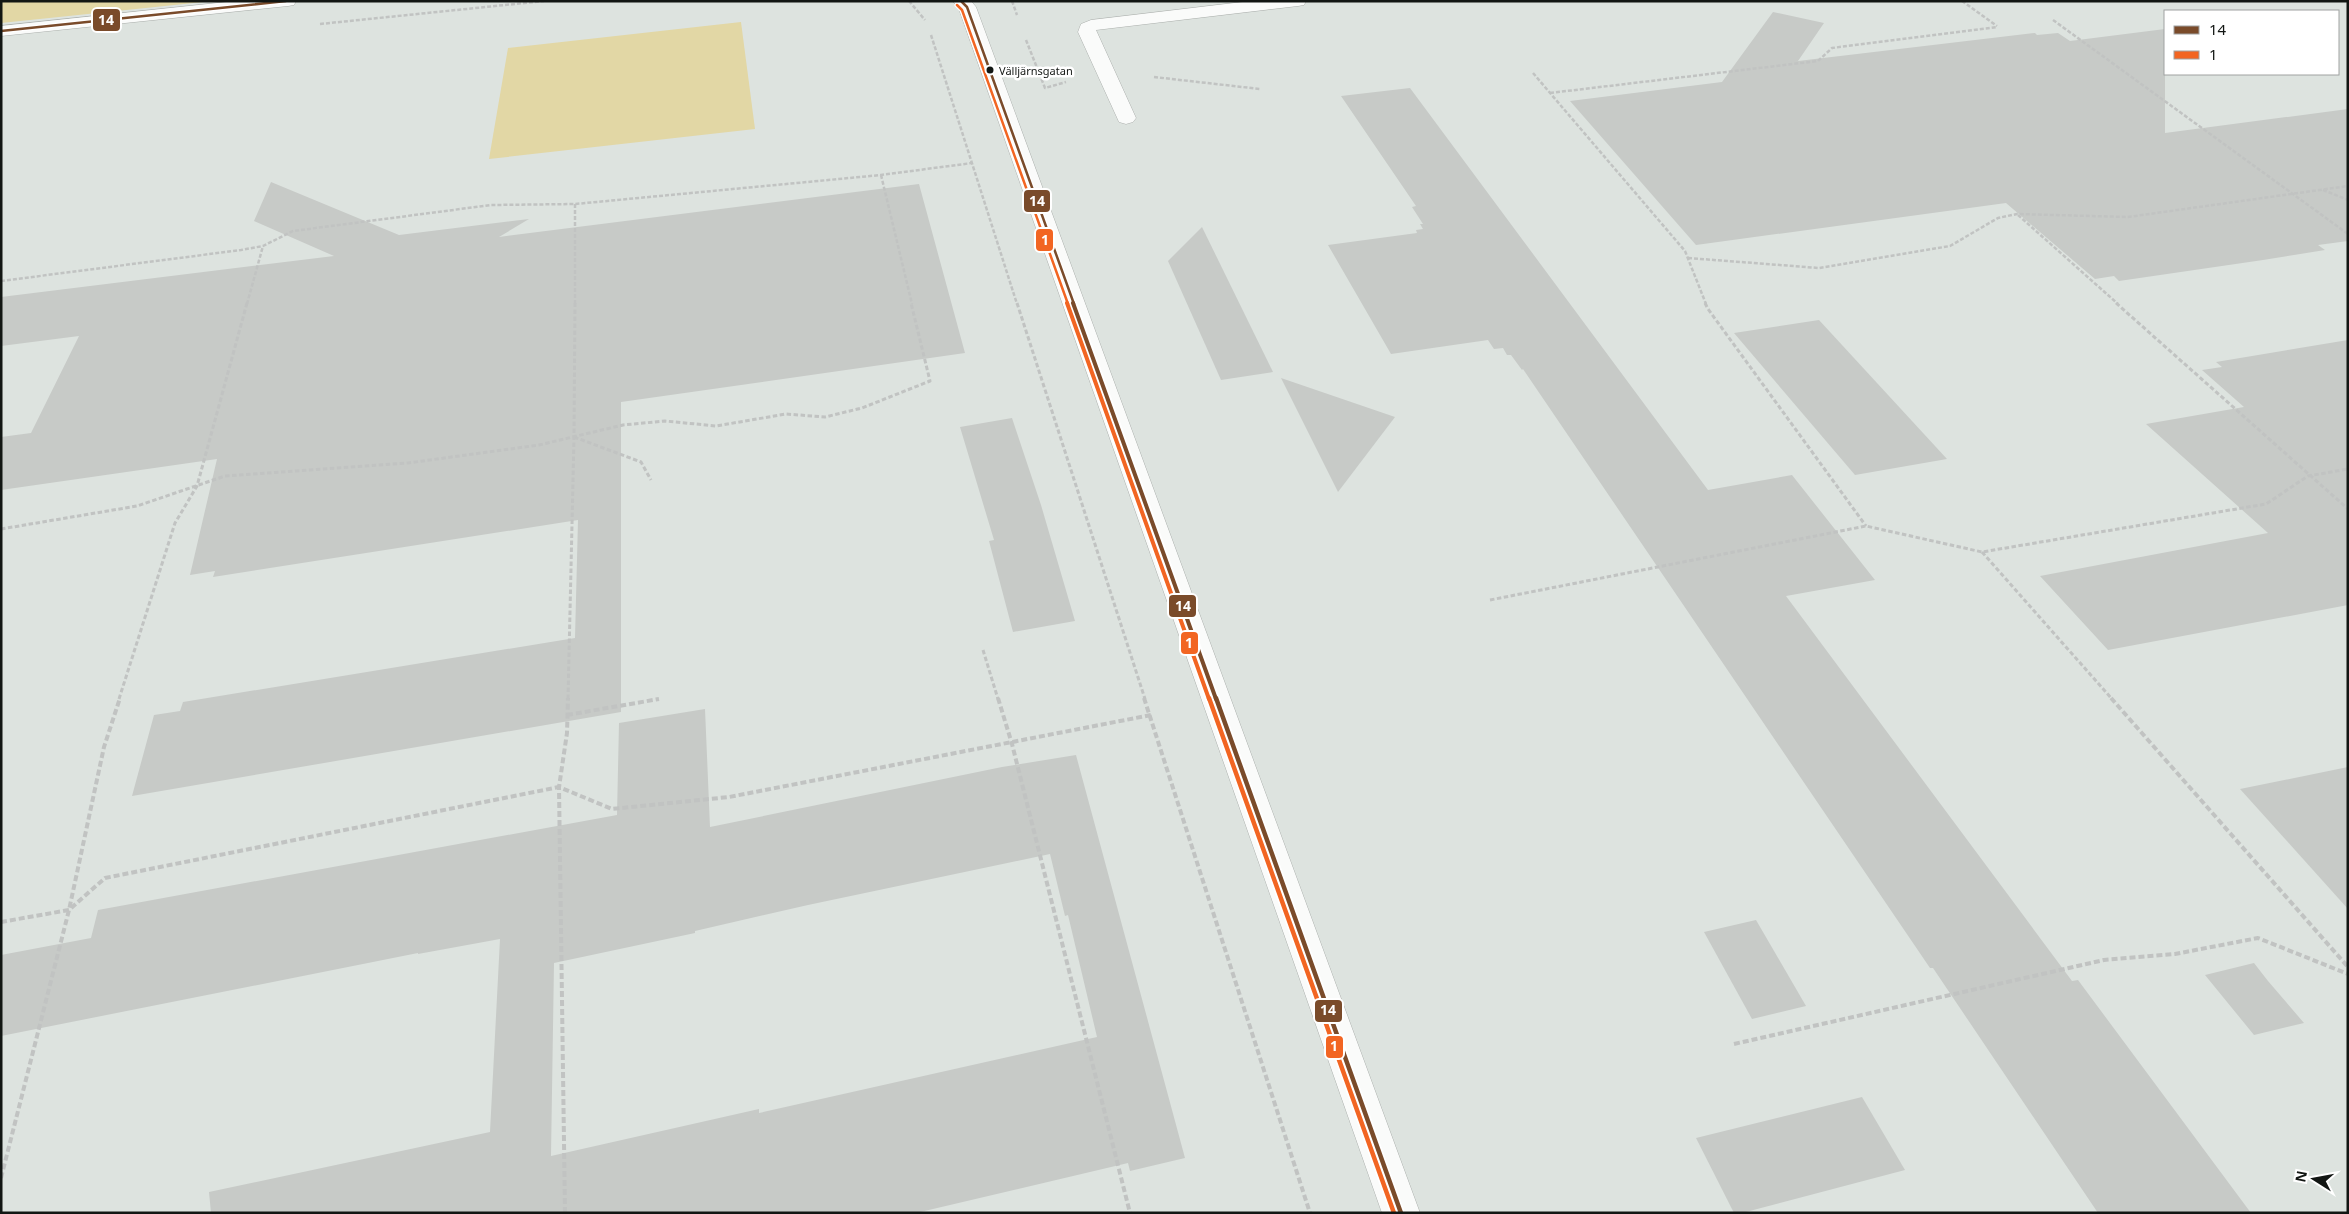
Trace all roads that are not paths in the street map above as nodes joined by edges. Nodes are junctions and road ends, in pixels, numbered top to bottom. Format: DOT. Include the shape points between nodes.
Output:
graph roads {
  1 [pos="288,1"];
  2 [pos="1298,1"];
  3 [pos="965,3"];
  4 [pos="1,31"];
  5 [pos="1126,118"];
  6 [pos="1401,1213"];
  1 -- 4 [label="street"];
  2 -- 5 [label="street" via="1087,28"];
  3 -- 6 [label="street"];
}
